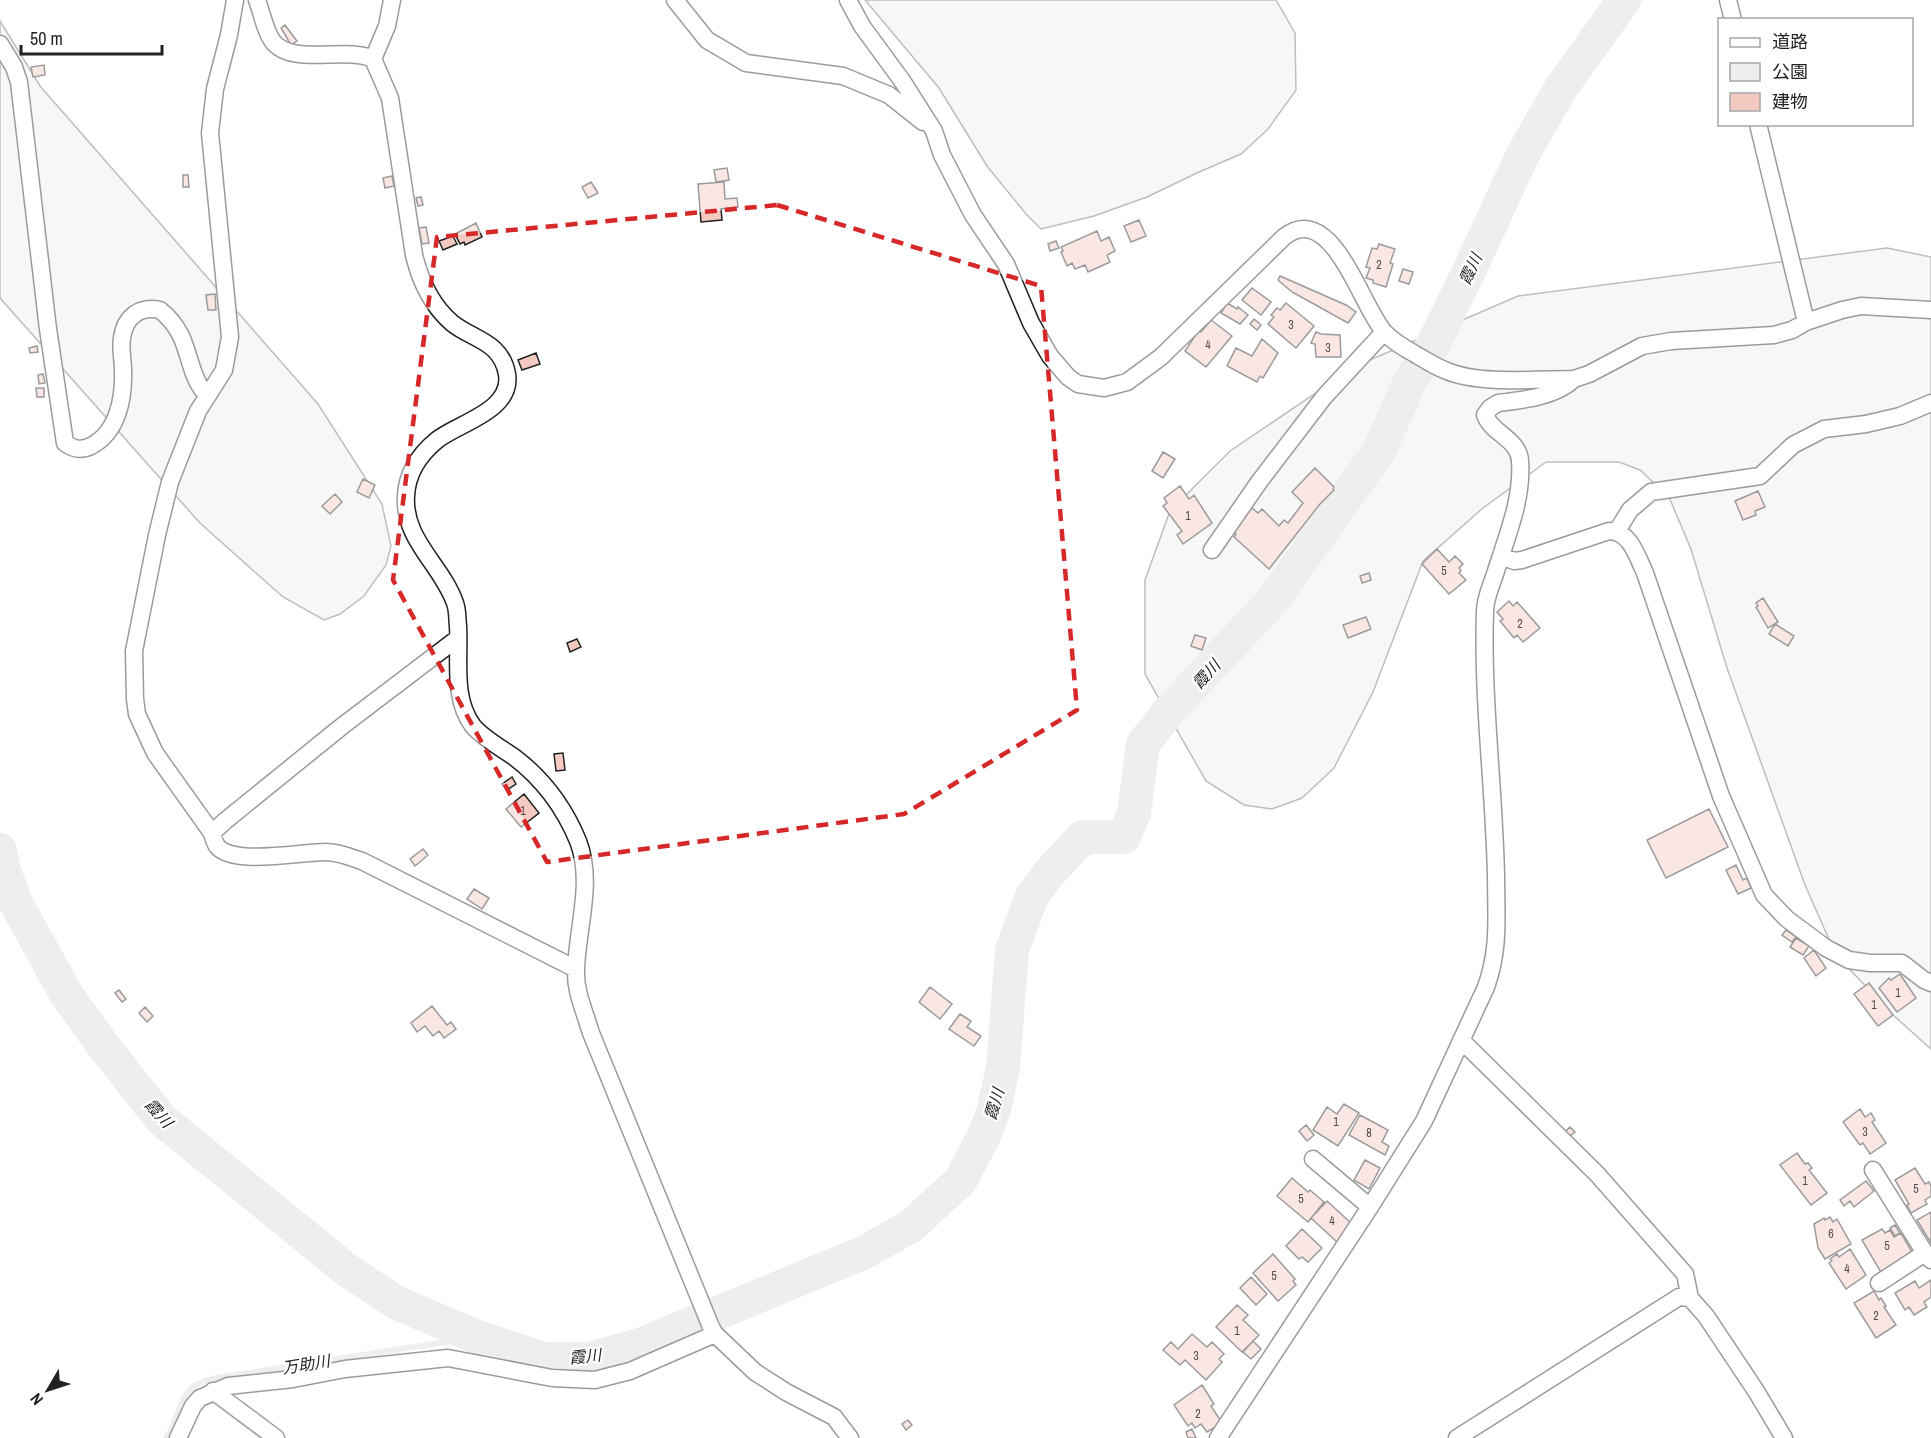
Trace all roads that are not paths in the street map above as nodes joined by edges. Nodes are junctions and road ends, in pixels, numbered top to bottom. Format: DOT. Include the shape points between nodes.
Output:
graph roads {
  1 [pos="235,0"];
  2 [pos="257,0"];
  3 [pos="392,0"];
  4 [pos="675,0"];
  5 [pos="848,0"];
  6 [pos="1728,0"];
  7 [pos="1732,18"];
  8 [pos="0,44"];
  9 [pos="373,59"];
  10 [pos="1758,126"];
  11 [pos="934,131"];
  12 [pos="1931,310"];
  13 [pos="1806,322"];
  14 [pos="1384,332"];
  15 [pos="1574,379"];
  16 [pos="208,395"];
  17 [pos="1931,403"];
  18 [pos="1617,531"];
  19 [pos="1212,550"];
  20 [pos="1501,556"];
  21 [pos="458,638"];
  22 [pos="212,833"];
  23 [pos="576,969"];
  24 [pos="1931,983"];
  25 [pos="1461,1040"];
  26 [pos="1312,1159"];
  27 [pos="1873,1170"];
  28 [pos="1370,1207"];
  29 [pos="1928,1257"];
  30 [pos="1879,1283"];
  31 [pos="1690,1298"];
  32 [pos="713,1331"];
  33 [pos="213,1391"];
  34 [pos="178,1438"];
  35 [pos="276,1438"];
  36 [pos="850,1438"];
  37 [pos="1218,1438"];
  38 [pos="1457,1438"];
  39 [pos="1784,1438"];
  1 -- 16 [label="street" via="215,89 210,133 230,337 225,370"];
  2 -- 9 [label="street" via="269,34 284,50 363,54"];
  3 -- 9 [label="street" via="387,26"];
  4 -- 11 [label="street" via="707,40 747,63 843,76 889,96"];
  5 -- 11 [label="street"];
  6 -- 7 [label="street"];
  8 -- 16 [label="street" via="19,82 65,443 85,449 110,431 122,397 123,329 143,309 160,310 174,324 200,386"];
  9 -- 21 [label="street" via="390,98 418,273 438,309 452,323 497,351 507,378 495,406 437,440 414,466 409,479 409,525 451,592"];
  10 -- 13 [label="street"];
  11 -- 14 [label="street" via="973,215 1006,264 1031,323 1055,363 1078,384 1104,388 1126,382 1161,357 1284,237 1303,228 1320,233 1337,251"];
  12 -- 13 [label="street" via="1861,306"];
  13 -- 15 [label="street" via="1774,335 1642,346"];
  14 -- 15 [label="street" via="1448,372 1481,378"];
  14 -- 19 [label="street" via="1324,396"];
  15 -- 20 [label="street" via="1556,392 1498,403 1485,415 1492,427 1516,448 1520,460 1520,485"];
  16 -- 22 [label="street" via="170,482 134,651 134,681 137,714 155,753"];
  17 -- 18 [label="street" via="1900,416 1824,429 1793,446 1760,476 1651,492 1630,510"];
  18 -- 20 [label="street" via="1522,560"];
  18 -- 24 [label="street" via="1633,547 1645,573 1721,796 1764,895 1787,919 1841,956 1870,963 1902,963"];
  20 -- 25 [label="street" via="1485,608 1497,946 1486,987"];
  21 -- 22 [label="street" via="340,727"];
  21 -- 23 [label="street" via="460,696 466,714 475,728 540,778 578,840 584,870"];
  22 -- 23 [label="street" via="217,846 227,854 249,858 328,852 362,861"];
  23 -- 32 [label="street" via="577,988 591,1033"];
  25 -- 28 [label="street" via="1424,1121"];
  25 -- 31 [label="street" via="1612,1190 1685,1274"];
  26 -- 28 [label="street"];
  27 -- 29 [label="street"];
  28 -- 37 [label="street"];
  29 -- 30 [label="street"];
  31 -- 38 [label="street" via="1679,1297"];
  31 -- 39 [label="street" via="1756,1390"];
  32 -- 33 [label="street" via="630,1371 595,1380 552,1378 448,1358"];
  32 -- 36 [label="street" via="754,1372 834,1417"];
  33 -- 34 [label="street" via="193,1406"];
  33 -- 35 [label="street"];
}
